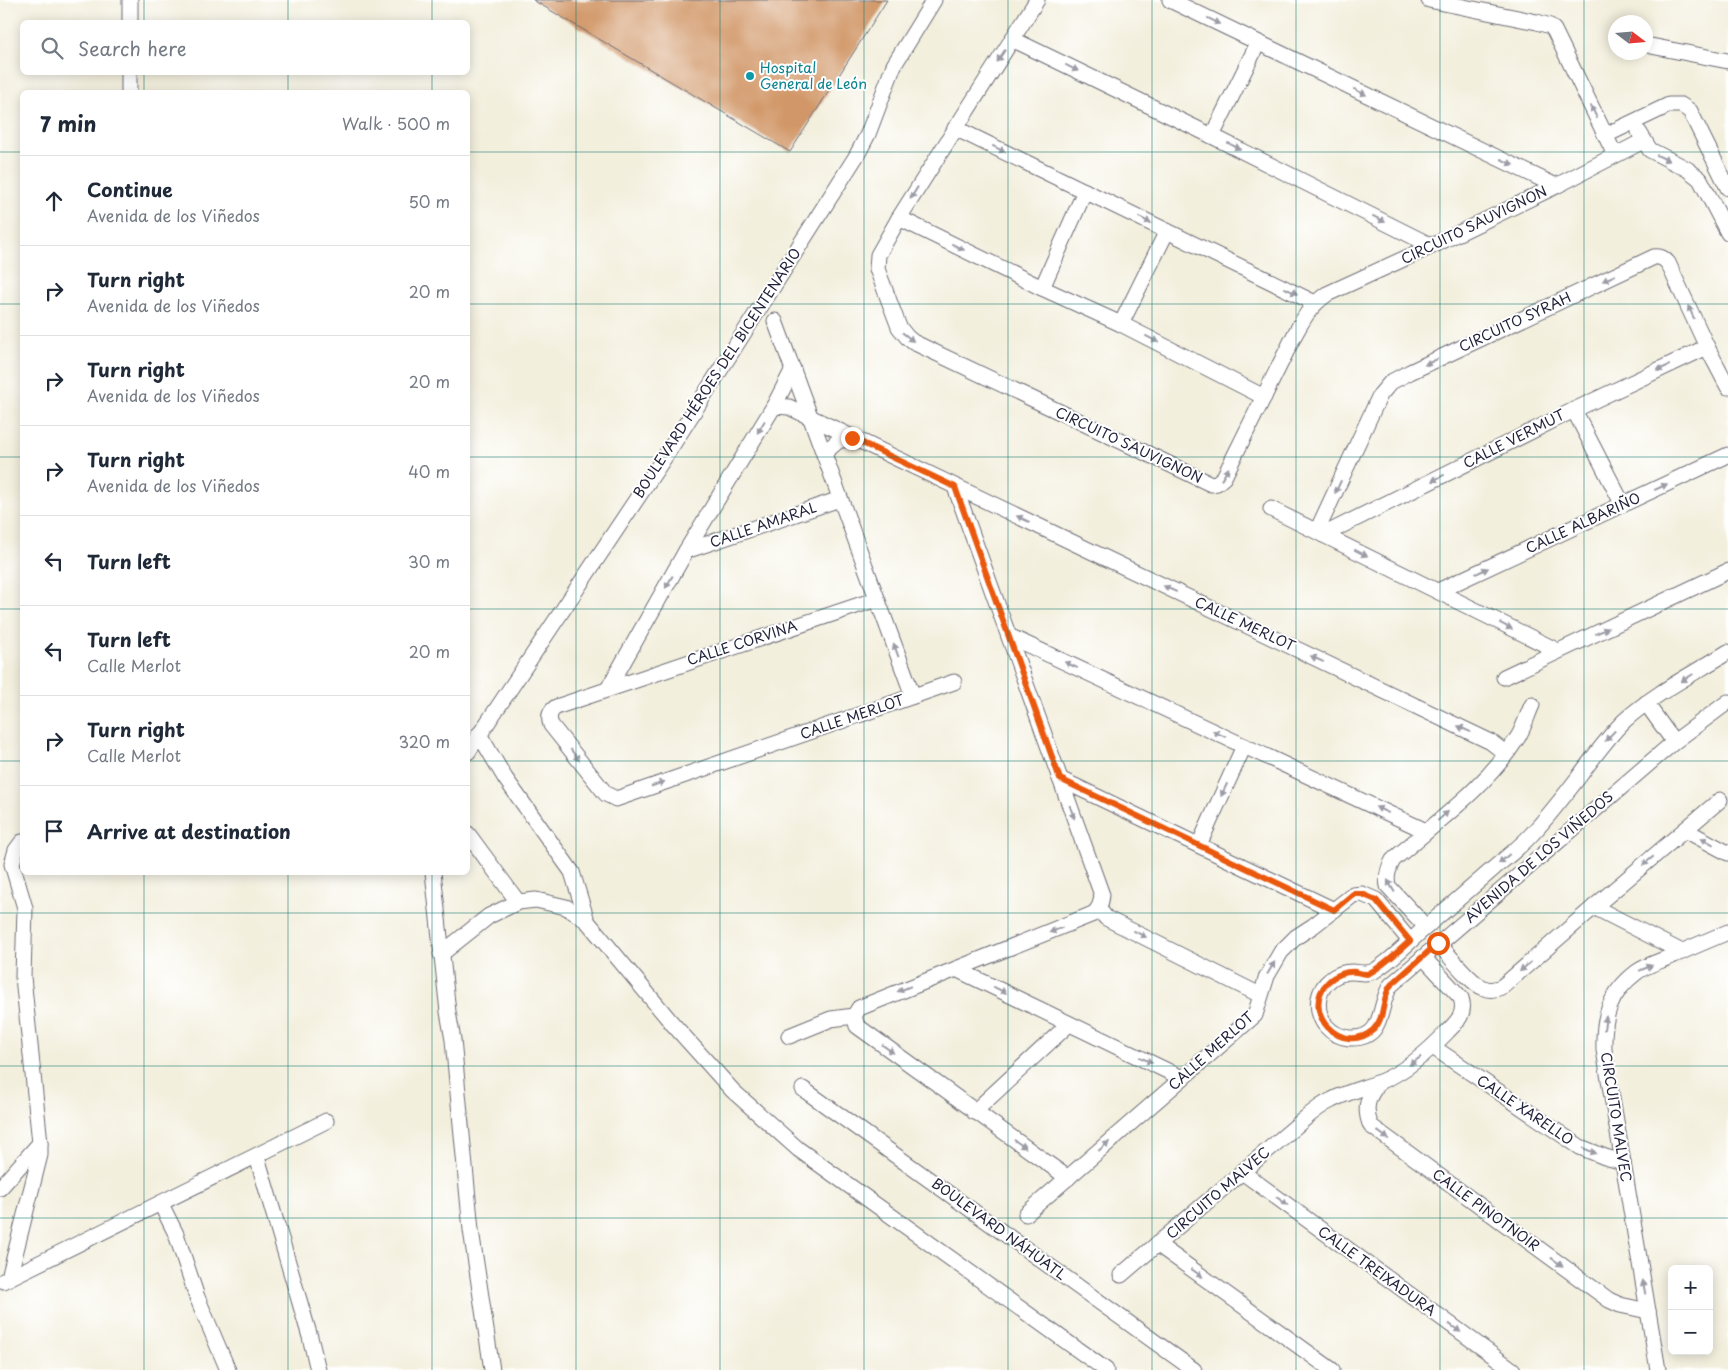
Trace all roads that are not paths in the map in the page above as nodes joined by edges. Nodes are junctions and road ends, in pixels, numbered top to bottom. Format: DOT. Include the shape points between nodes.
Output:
graph roads {
  1 [pos="130,0"];
  2 [pos="934,0"];
  3 [pos="1037,0"];
  4 [pos="1170,0"];
  5 [pos="1429,0"];
  6 [pos="130,20"];
  7 [pos="1012,39"];
  8 [pos="1258,43"];
  9 [pos="1653,46"];
  10 [pos="1728,61"];
  11 [pos="129,75"];
  12 [pos="129,90"];
  13 [pos="1634,121"];
  14 [pos="955,128"];
  15 [pos="1606,135"];
  16 [pos="1212,136"];
  17 [pos="1643,141"];
  18 [pos="1615,156"];
  19 [pos="1556,186"];
  20 [pos="1728,188"];
  21 [pos="1085,191"];
  22 [pos="899,218"];
  23 [pos="1167,231"];
  24 [pos="1728,233"];
  25 [pos="1432,246"];
  26 [pos="1042,288"];
  27 [pos="1314,303"];
  28 [pos="775,321"];
  29 [pos="1122,324"];
  30 [pos="1707,347"];
  31 [pos="793,369"];
  32 [pos="1728,386"];
  33 [pos="1264,397"];
  34 [pos="774,406"];
  35 [pos="1574,410"];
  36 [pos="810,418"];
  37 [pos="852,438"];
  38 [pos="824,454"];
  39 [pos="1728,455"];
  40 [pos="955,487"];
  41 [pos="840,499"];
  42 [pos="991,504"];
  43 [pos="1623,504"];
  44 [pos="1271,508"];
  45 [pos="966,518"];
  46 [pos="1320,533"];
  47 [pos="686,551"];
  48 [pos="1728,571"];
  49 [pos="1438,591"];
  50 [pos="877,599"];
  51 [pos="1009,636"];
  52 [pos="1558,652"];
  53 [pos="1728,652"];
  54 [pos="1504,677"];
  55 [pos="954,682"];
  56 [pos="608,689"];
  57 [pos="913,696"];
  58 [pos="1728,702"];
  59 [pos="1646,703"];
  60 [pos="1532,706"];
  61 [pos="549,715"];
  62 [pos="479,734"];
  63 [pos="1674,742"];
  64 [pos="1244,746"];
  65 [pos="470,749"];
  66 [pos="1505,753"];
  67 [pos="1060,779"];
  68 [pos="1720,800"];
  69 [pos="1685,830"];
  70 [pos="1426,831"];
  71 [pos="470,837"];
  72 [pos="20,845"];
  73 [pos="1198,845"];
  74 [pos="1728,853"];
  75 [pos="433,875"];
  76 [pos="518,902"];
  77 [pos="1594,907"];
  78 [pos="1099,909"];
  79 [pos="1334,910"];
  80 [pos="587,921"];
  81 [pos="1426,927"];
  82 [pos="1728,932"];
  83 [pos="1410,941"];
  84 [pos="1438,943"];
  85 [pos="1682,952"];
  86 [pos="441,954"];
  87 [pos="1423,956"];
  88 [pos="956,969"];
  89 [pos="1260,995"];
  90 [pos="854,1016"];
  91 [pos="1069,1024"];
  92 [pos="789,1036"];
  93 [pos="1433,1047"];
  94 [pos="1182,1078"];
  95 [pos="1382,1081"];
  96 [pos="803,1088"];
  97 [pos="974,1112"];
  98 [pos="326,1121"];
  99 [pos="40,1143"];
  100 [pos="257,1156"];
  101 [pos="1623,1162"];
  102 [pos="1242,1172"];
  103 [pos="1068,1178"];
  104 [pos="0,1188"];
  105 [pos="161,1204"];
  106 [pos="1026,1214"];
  107 [pos="1157,1244"];
  108 [pos="1121,1275"];
  109 [pos="5,1280"];
  110 [pos="1648,1311"];
  111 [pos="228,1370"];
  112 [pos="318,1370"];
  113 [pos="492,1370"];
  114 [pos="1106,1370"];
  115 [pos="1194,1370"];
  116 [pos="1332,1370"];
  117 [pos="1513,1370"];
  118 [pos="1658,1370"];
  1 -- 6 [label="street"];
  2 -- 62 [label="street, BOULEVARD HÉROES DEL BICENTENARIO" via="894,65 857,155 668,452"];
  3 -- 7 [label="street, CIRCUITO SAUVIGNON"];
  4 -- 8 [label="street, one-way"];
  15 -- 5 [label="street, one-way" via="1550,26"];
  7 -- 14 [label="street, CIRCUITO SAUVIGNON, one-way"];
  7 -- 16 [label="street, one-way"];
  8 -- 16 [label="street"];
  8 -- 19 [label="street, one-way"];
  9 -- 10 [label="street"];
  11 -- 12 [label="street"];
  13 -- 15 [label="street"];
  13 -- 17 [label="street"];
  13 -- 20 [label="street" via="1669,105 1685,106"];
  14 -- 21 [label="street, one-way"];
  14 -- 22 [label="street, CIRCUITO SAUVIGNON, one-way"];
  15 -- 18 [label="street"];
  16 -- 25 [label="street, one-way"];
  17 -- 18 [label="street, CIRCUITO SAUVIGNON"];
  17 -- 24 [label="street, one-way" via="1654,154 1687,169 1700,179"];
  18 -- 19 [label="street, CIRCUITO SAUVIGNON"];
  19 -- 25 [label="street, CIRCUITO SAUVIGNON"];
  21 -- 23 [label="street, one-way"];
  21 -- 26 [label="street"];
  22 -- 26 [label="street, one-way"];
  22 -- 33 [label="street, CIRCUITO SAUVIGNON, one-way" via="878,255 876,265 899,327 914,342 1211,484 1224,477"];
  23 -- 27 [label="street, one-way"];
  23 -- 29 [label="street"];
  25 -- 27 [label="street, CIRCUITO SAUVIGNON"];
  26 -- 29 [label="street"];
  27 -- 33 [label="street, CIRCUITO SAUVIGNON"];
  28 -- 31 [label="street, CALLE MERLOT"];
  29 -- 33 [label="street, one-way"];
  30 -- 32 [label="street, CIRCUITO SYRAH"];
  30 -- 35 [label="street, CALLE VERMUT, one-way"];
  30 -- 46 [label="street, CIRCUITO SYRAH, one-way" via="1668,263 1659,256 1410,372 1391,382 1380,395"];
  31 -- 34 [label="street"];
  31 -- 36 [label="street, CALLE MERLOT"];
  34 -- 36 [label="street" via="789,407"];
  34 -- 47 [label="street, one-way"];
  35 -- 43 [label="street"];
  35 -- 46 [label="street, CALLE VERMUT, one-way"];
  36 -- 37 [label="street, CALLE MERLOT"];
  36 -- 38 [label="street, CALLE MERLOT"];
  37 -- 38 [label="street" via="838,441"];
  37 -- 40 [label="street, CALLE MERLOT"];
  38 -- 41 [label="street, CALLE MERLOT"];
  43 -- 39 [label="street, CALLE ALBARIÑO, one-way"];
  40 -- 42 [label="street, CALLE MERLOT"];
  40 -- 45 [label="street"];
  41 -- 47 [label="street, CALLE AMARAL"];
  41 -- 50 [label="street, CALLE MERLOT"];
  42 -- 45 [label="street" via="981,506"];
  66 -- 42 [label="street, CALLE MERLOT, one-way" via="1491,742"];
  49 -- 43 [label="street, CALLE ALBARIÑO, one-way"];
  44 -- 46 [label="street"];
  45 -- 51 [label="street"];
  46 -- 49 [label="street, one-way"];
  47 -- 56 [label="street, one-way"];
  52 -- 48 [label="street, one-way"];
  49 -- 52 [label="street, one-way"];
  50 -- 56 [label="street, CALLE CORVINA"];
  57 -- 50 [label="street, CALLE MERLOT, one-way"];
  64 -- 51 [label="street, one-way"];
  51 -- 67 [label="street"];
  52 -- 54 [label="street"];
  53 -- 59 [label="street, AVENIDA DE LOS VIÑEDOS, one-way"];
  55 -- 57 [label="street"];
  56 -- 61 [label="street, CALLE CORVINA" via="556,707"];
  61 -- 57 [label="street, CALLE MERLOT, one-way" via="551,725 606,794 616,799"];
  58 -- 63 [label="street, AVENIDA DE LOS VIÑEDOS"];
  59 -- 63 [label="street"];
  59 -- 81 [label="street, AVENIDA DE LOS VIÑEDOS, one-way" via="1606,740 1552,813 1529,837"];
  60 -- 66 [label="street" via="1518,736"];
  62 -- 65 [label="street, BOULEVARD HÉROES DEL BICENTENARIO"];
  62 -- 80 [label="street" via="505,778 572,872"];
  63 -- 84 [label="street, AVENIDA DE LOS VIÑEDOS"];
  70 -- 64 [label="street, one-way"];
  64 -- 73 [label="street, one-way"];
  70 -- 66 [label="street, one-way" via="1481,783"];
  67 -- 73 [label="street"];
  67 -- 78 [label="street, one-way" via="1102,896"];
  68 -- 69 [label="street"];
  74 -- 69 [label="street, one-way"];
  69 -- 77 [label="street, one-way"];
  81 -- 70 [label="street, one-way" via="1388,886 1387,872 1393,860"];
  71 -- 76 [label="street"];
  72 -- 99 [label="street" via="12,864 25,908 23,977"];
  73 -- 79 [label="street"];
  75 -- 86 [label="street"];
  76 -- 80 [label="street" via="536,900 566,907"];
  76 -- 86 [label="street" via="489,916"];
  77 -- 84 [label="street, one-way" via="1496,989 1478,986"];
  77 -- 85 [label="street"];
  78 -- 88 [label="street, one-way" via="1076,922"];
  78 -- 89 [label="street, one-way" via="1106,918"];
  79 -- 83 [label="street, CALLE MERLOT" via="1353,894 1362,894 1376,900"];
  89 -- 79 [label="street, CALLE MERLOT, one-way" via="1281,952"];
  80 -- 114 [label="street" via="732,1091 798,1149"];
  81 -- 83 [label="street, AVENIDA DE LOS VIÑEDOS"];
  82 -- 85 [label="street, CIRCUITO MALVEC"];
  83 -- 87 [label="street, AVENIDA DE LOS VIÑEDOS" via="1374,971 1366,974 1345,972 1329,980 1318,1003 1327,1027 1350,1038 1374,1029 1379,1022 1386,992"];
  84 -- 87 [label="street, AVENIDA DE LOS VIÑEDOS"];
  101 -- 85 [label="street, CIRCUITO MALVEC, one-way" via="1604,1050 1606,1013 1623,985 1638,971"];
  86 -- 113 [label="street" via="453,1040 471,1230"];
  87 -- 93 [label="street, CIRCUITO MALVEC" via="1463,1004 1460,1018"];
  88 -- 90 [label="street, one-way" via="859,1008"];
  88 -- 91 [label="street, one-way"];
  89 -- 94 [label="street, CALLE MERLOT" via="1255,1015"];
  90 -- 92 [label="street" via="831,1020"];
  90 -- 97 [label="street, one-way" via="857,1026"];
  91 -- 94 [label="street, one-way"];
  91 -- 97 [label="street"];
  93 -- 95 [label="street, CIRCUITO MALVEC, one-way"];
  93 -- 101 [label="street, CALLE XARELLO, one-way" via="1580,1147"];
  103 -- 94 [label="street, CALLE MERLOT, one-way"];
  95 -- 102 [label="street, CIRCUITO MALVEC" via="1331,1100"];
  95 -- 110 [label="street, CALLE PINOTNOIR, one-way" via="1368,1099 1366,1110 1370,1126 1609,1300"];
  96 -- 115 [label="street, BOULEVARD NÁHUATL"];
  97 -- 103 [label="street, one-way"];
  98 -- 100 [label="street"];
  99 -- 104 [label="street"];
  99 -- 109 [label="street" via="40,1155"];
  100 -- 105 [label="street"];
  100 -- 112 [label="street"];
  110 -- 101 [label="street, CIRCUITO MALVEC, one-way"];
  102 -- 107 [label="street, CIRCUITO MALVEC"];
  102 -- 117 [label="street, CALLE TREIXADURA, one-way"];
  103 -- 106 [label="street, CALLE MERLOT"];
  105 -- 109 [label="street"];
  105 -- 111 [label="street" via="176,1234 197,1297"];
  107 -- 108 [label="street, CIRCUITO MALVEC"];
  107 -- 116 [label="street, CIRCUITO MALVEC, one-way"];
  110 -- 118 [label="street, CIRCUITO MALVEC"];
}
